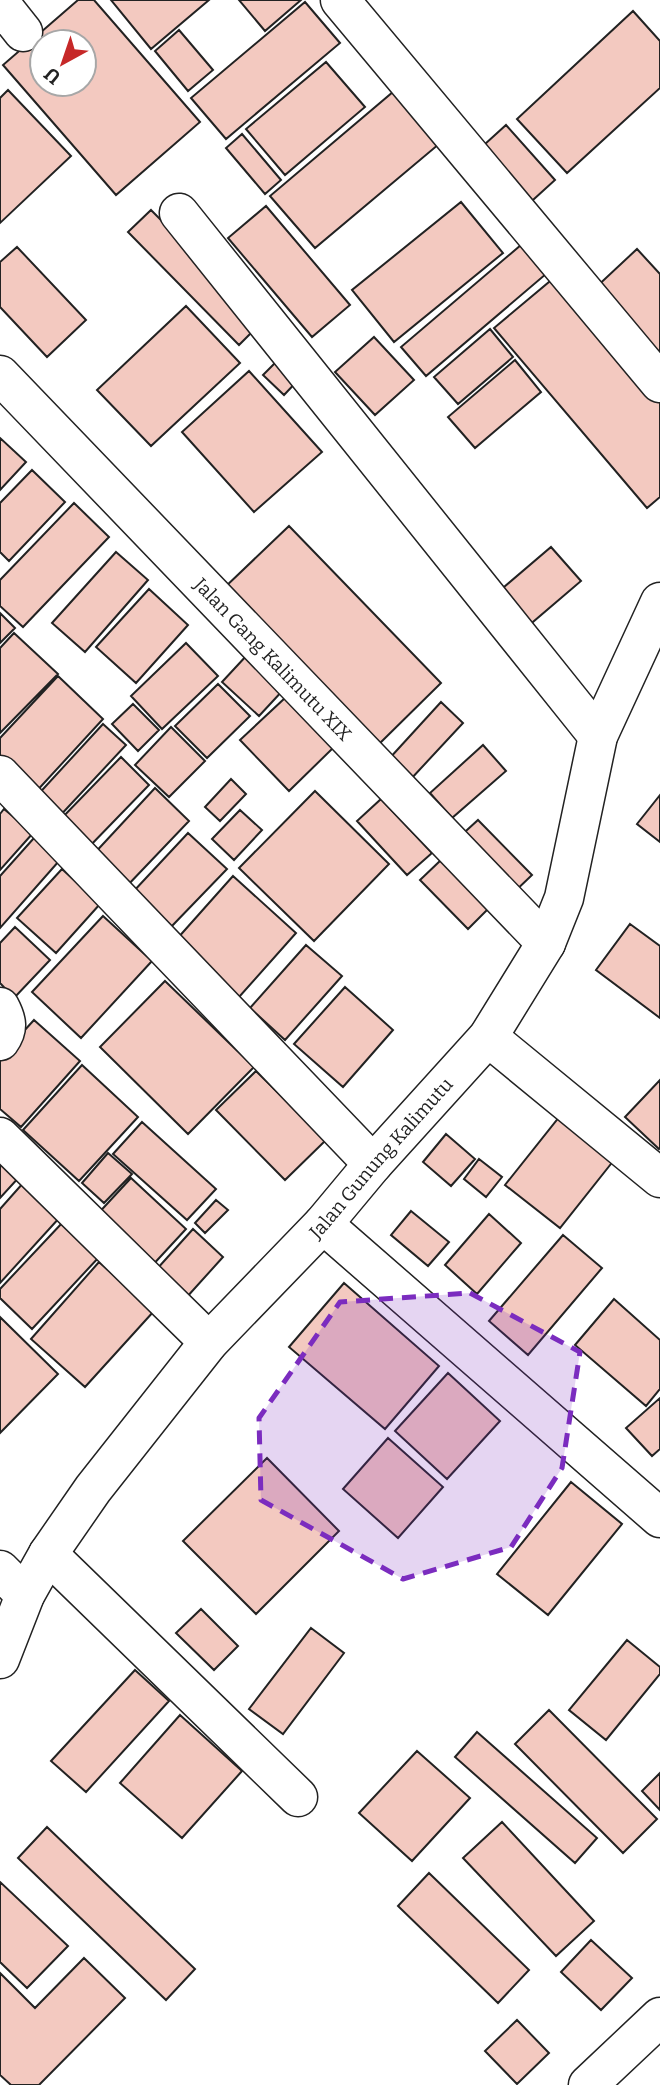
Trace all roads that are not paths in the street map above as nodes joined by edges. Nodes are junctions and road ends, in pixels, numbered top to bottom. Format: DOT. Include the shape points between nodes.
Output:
graph roads {
  1 [pos="340,0"];
  2 [pos="179,214"];
  3 [pos="0,375"];
  4 [pos="660,383"];
  5 [pos="660,602"];
  6 [pos="597,736"];
  7 [pos="0,775"];
  8 [pos="546,943"];
  9 [pos="0,1007"];
  10 [pos="488,1037"];
  11 [pos="0,1041"];
  12 [pos="0,1137"];
  13 [pos="373,1164"];
  14 [pos="660,1178"];
  15 [pos="323,1224"];
  16 [pos="209,1342"];
  17 [pos="660,1518"];
  18 [pos="48,1554"];
  19 [pos="13,1582"];
  20 [pos="0,1659"];
  21 [pos="298,1797"];
  22 [pos="660,2017"];
  23 [pos="588,2085"];
  1 -- 4 [label="street"];
  2 -- 6 [label="street"];
  3 -- 8 [label="street, Jalan Gang Kalimutu XIX"];
  5 -- 6 [label="street, Jalan Gunung Kalimutu"];
  6 -- 8 [label="street, Jalan Gunung Kalimutu" via="564,898"];
  7 -- 13 [label="street"];
  8 -- 10 [label="street, Jalan Gunung Kalimutu"];
  9 -- 11 [label="street" via="7,1024"];
  10 -- 13 [label="street, Jalan Gunung Kalimutu"];
  10 -- 14 [label="street"];
  12 -- 16 [label="street"];
  13 -- 15 [label="street, Jalan Gunung Kalimutu"];
  15 -- 16 [label="street, Jalan Gunung Kalimutu"];
  15 -- 17 [label="street"];
  16 -- 18 [label="street, Jalan Gunung Kalimutu"];
  18 -- 19 [label="street, Jalan Gunung Kalimutu"];
  18 -- 21 [label="street"];
  19 -- 20 [label="street, Jalan Gunung Kalimutu"];
  22 -- 23 [label="street"];
}
